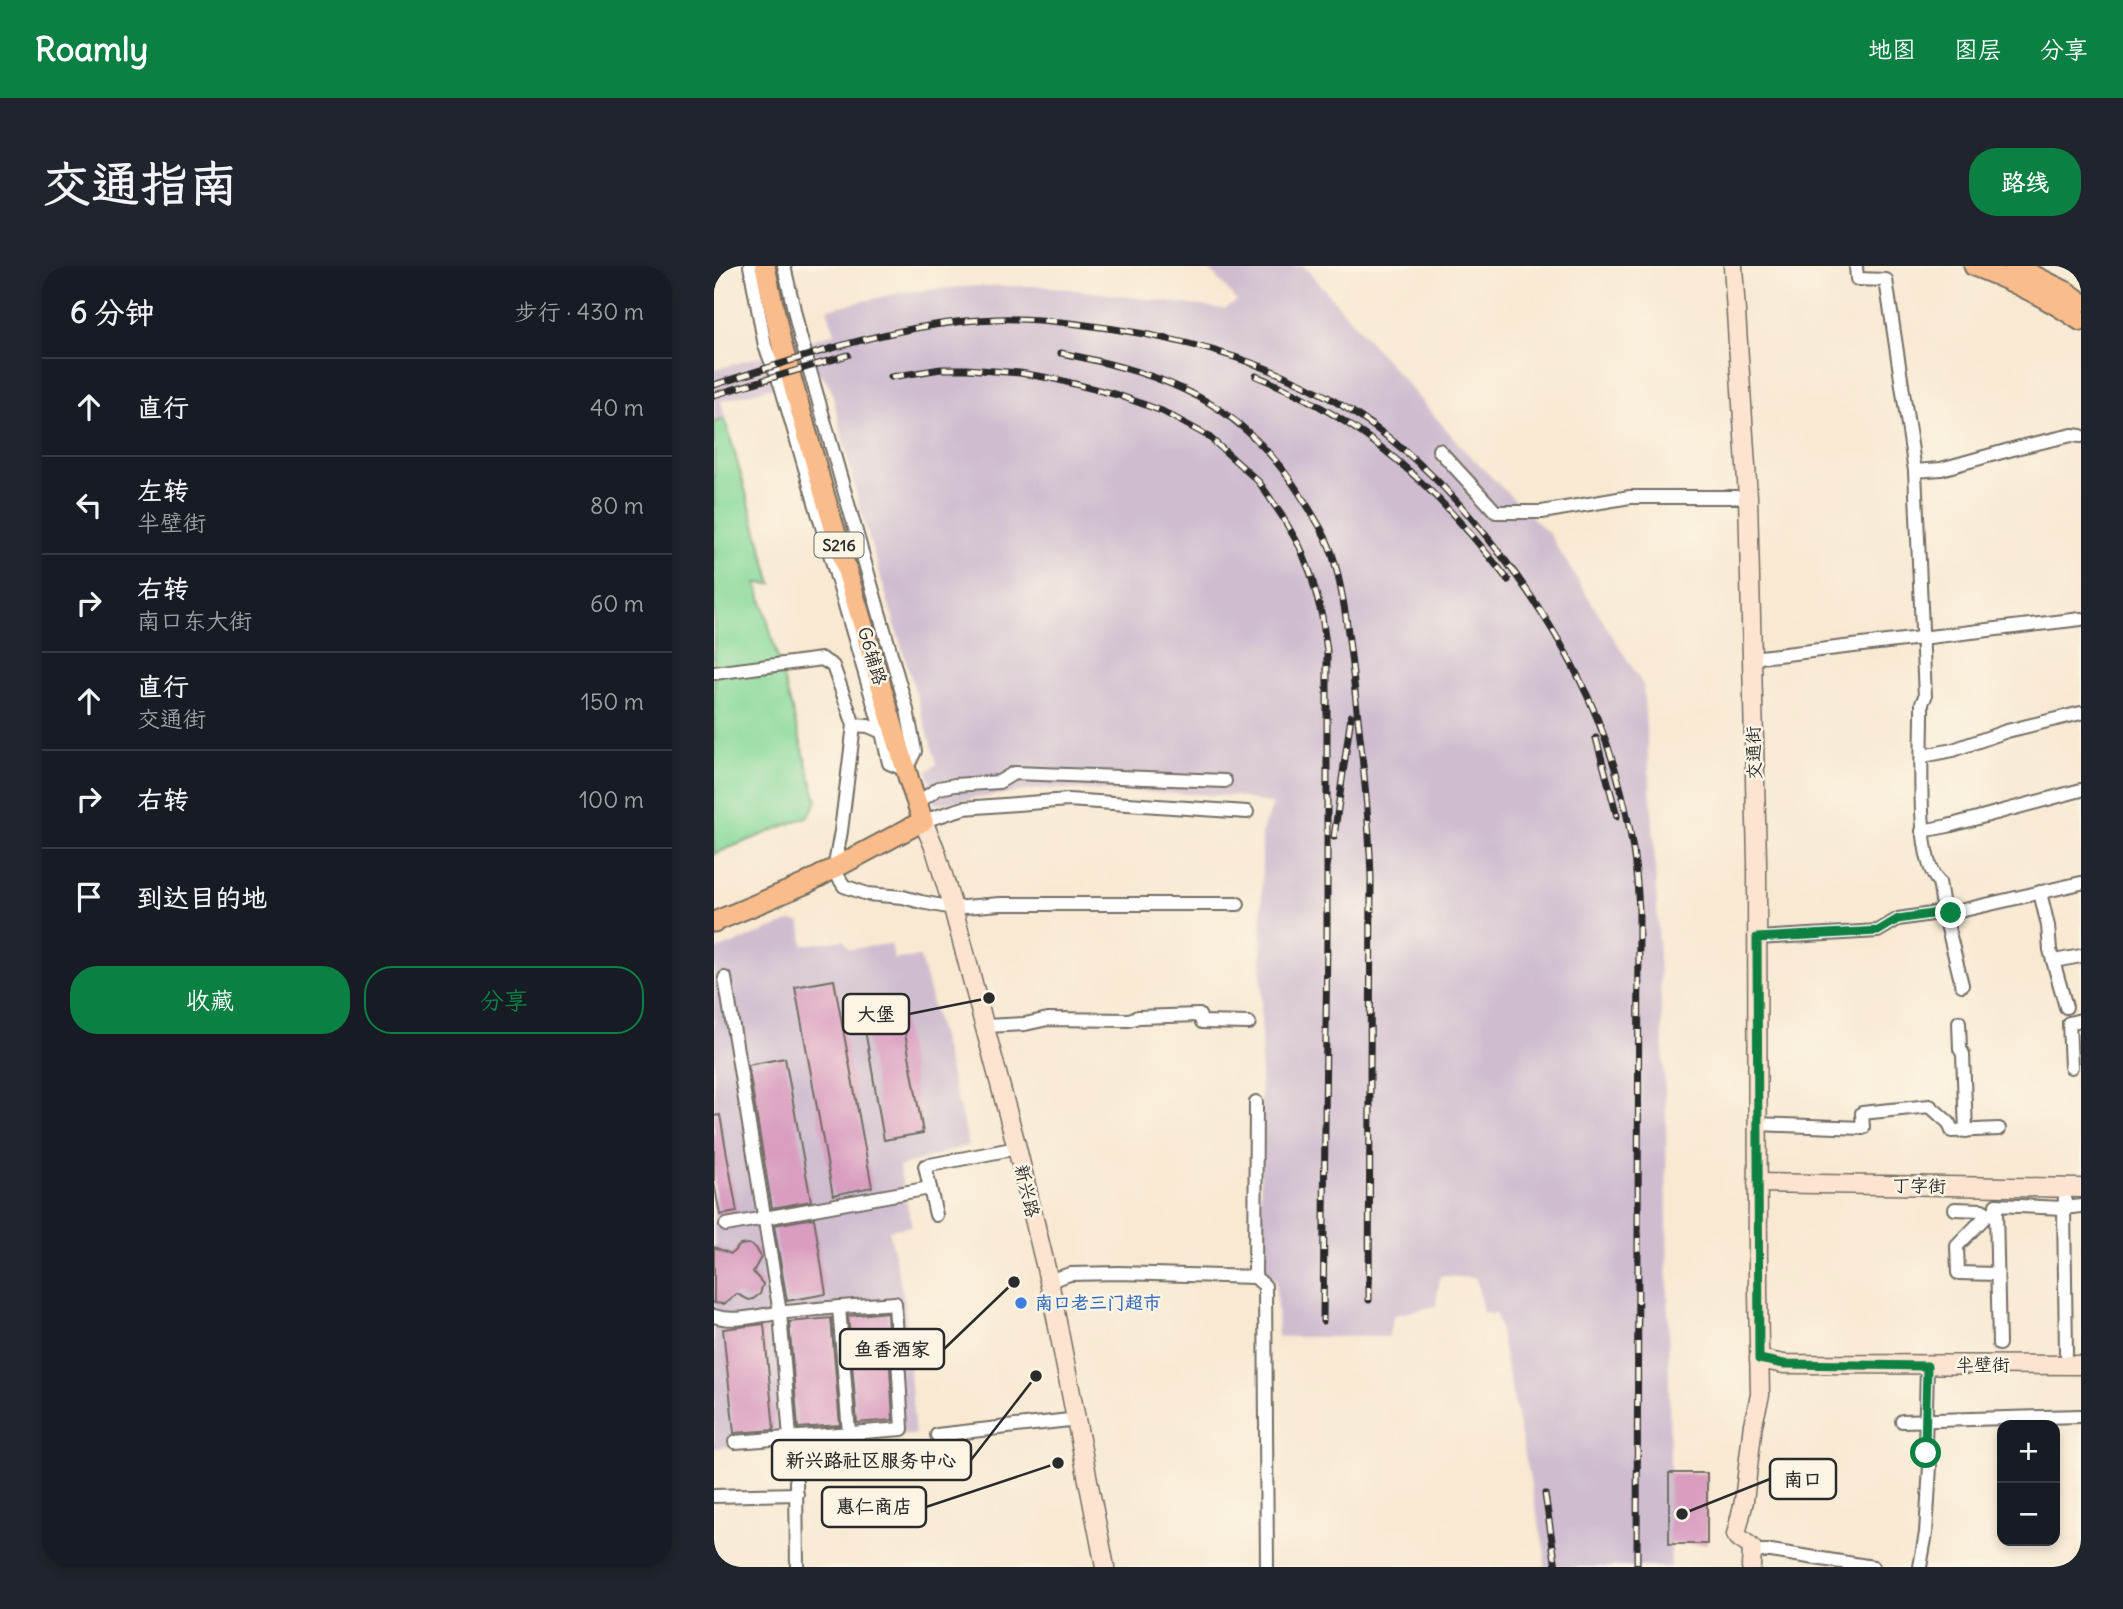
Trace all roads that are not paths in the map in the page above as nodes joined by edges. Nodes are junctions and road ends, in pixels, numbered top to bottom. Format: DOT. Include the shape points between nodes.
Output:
graph roads {
  1 [pos="750,266"];
  2 [pos="765,266"];
  3 [pos="784,266"];
  4 [pos="1732,266"];
  5 [pos="1856,266"];
  6 [pos="1974,266"];
  7 [pos="2014,266"];
  8 [pos="2081,302"];
  9 [pos="2081,321"];
  10 [pos="2081,436"];
  11 [pos="1439,450"];
  12 [pos="1915,471"];
  13 [pos="1748,497"];
  14 [pos="2081,619"];
  15 [pos="1922,638"];
  16 [pos="1752,658"];
  17 [pos="714,673"];
  18 [pos="2081,713"];
  19 [pos="854,725"];
  20 [pos="882,732"];
  21 [pos="1923,756"];
  22 [pos="906,771"];
  23 [pos="1225,781"];
  24 [pos="2081,790"];
  25 [pos="920,812"];
  26 [pos="1247,812"];
  27 [pos="1922,831"];
  28 [pos="834,870"];
  29 [pos="2081,883"];
  30 [pos="2040,892"];
  31 [pos="1238,904"];
  32 [pos="953,908"];
  33 [pos="1944,912"];
  34 [pos="714,922"];
  35 [pos="1757,938"];
  36 [pos="2081,956"];
  37 [pos="2054,961"];
  38 [pos="725,978"];
  39 [pos="1962,985"];
  40 [pos="2066,1007"];
  41 [pos="2081,1020"];
  42 [pos="1959,1022"];
  43 [pos="1249,1023"];
  44 [pos="986,1026"];
  45 [pos="2071,1067"];
  46 [pos="1256,1102"];
  47 [pos="1757,1124"];
  48 [pos="1999,1129"];
  49 [pos="1966,1130"];
  50 [pos="1017,1149"];
  51 [pos="1757,1183"];
  52 [pos="930,1188"];
  53 [pos="2073,1188"];
  54 [pos="2081,1206"];
  55 [pos="2064,1208"];
  56 [pos="1955,1209"];
  57 [pos="1992,1213"];
  58 [pos="936,1215"];
  59 [pos="765,1217"];
  60 [pos="726,1225"];
  61 [pos="1997,1274"];
  62 [pos="1255,1277"];
  63 [pos="1049,1281"];
  64 [pos="839,1307"];
  65 [pos="780,1313"];
  66 [pos="714,1315"];
  67 [pos="1999,1344"];
  68 [pos="2066,1352"];
  69 [pos="1759,1359"];
  70 [pos="2081,1364"];
  71 [pos="1927,1366"];
  72 [pos="2081,1416"];
  73 [pos="1078,1419"];
  74 [pos="1902,1420"];
  75 [pos="1927,1421"];
  76 [pos="849,1433"];
  77 [pos="936,1435"];
  78 [pos="790,1438"];
  79 [pos="735,1442"];
  80 [pos="714,1496"];
  81 [pos="1752,1562"];
  82 [pos="797,1567"];
  83 [pos="1105,1567"];
  84 [pos="1267,1567"];
  85 [pos="1872,1567"];
  86 [pos="1920,1567"];
  1 -- 20 [label="street" via="765,346"];
  2 -- 22 [label="main road, G6辅路 / S216" via="781,342"];
  3 -- 22 [label="street" via="907,710 915,751"];
  4 -- 13 [label="street, 交通街"];
  5 -- 12 [label="street" via="1857,279 1886,280"];
  6 -- 9 [label="main road"];
  7 -- 8 [label="main road"];
  10 -- 12 [label="street"];
  11 -- 13 [label="street" via="1496,512 1542,512 1630,497"];
  12 -- 15 [label="street"];
  13 -- 16 [label="street, 交通街"];
  14 -- 15 [label="street"];
  15 -- 16 [label="street"];
  15 -- 21 [label="street"];
  16 -- 35 [label="street, 交通街"];
  17 -- 19 [label="street" via="821,659 833,666"];
  18 -- 21 [label="street"];
  19 -- 20 [label="street"];
  19 -- 28 [label="street"];
  20 -- 22 [label="street" via="889,763"];
  21 -- 27 [label="street"];
  22 -- 25 [label="main road, G6辅路 / S216"];
  23 -- 25 [label="street" via="1014,773 999,782 939,788"];
  24 -- 27 [label="street"];
  25 -- 26 [label="street" via="1068,800"];
  25 -- 28 [label="main road"];
  25 -- 32 [label="street, 新兴路"];
  27 -- 33 [label="street" via="1933,876 1940,882"];
  28 -- 32 [label="street" via="844,886 867,894"];
  28 -- 34 [label="main road"];
  29 -- 30 [label="street"];
  30 -- 33 [label="street"];
  30 -- 37 [label="street"];
  31 -- 32 [label="street"];
  32 -- 44 [label="street, 新兴路"];
  33 -- 35 [label="street" via="1898,919 1878,931"];
  33 -- 39 [label="street"];
  35 -- 47 [label="street, 交通街"];
  36 -- 37 [label="street"];
  37 -- 40 [label="street"];
  38 -- 59 [label="street"];
  41 -- 45 [label="street" via="2069,1023"];
  42 -- 49 [label="street"];
  43 -- 44 [label="street" via="1202,1022 1199,1015 1048,1019"];
  44 -- 50 [label="street, 新兴路"];
  46 -- 62 [label="street"];
  47 -- 49 [label="street" via="1863,1128 1862,1113 1930,1106 1952,1131"];
  47 -- 51 [label="street, 交通街"];
  48 -- 49 [label="street"];
  50 -- 52 [label="street" via="926,1167"];
  50 -- 63 [label="street, 新兴路"];
  51 -- 53 [label="street, 丁字街"];
  51 -- 69 [label="street, 交通街"];
  52 -- 58 [label="street"];
  52 -- 59 [label="street"];
  53 -- 55 [label="street"];
  54 -- 55 [label="street"];
  55 -- 57 [label="street" via="1996,1205"];
  55 -- 68 [label="street"];
  56 -- 57 [label="street"];
  57 -- 61 [label="street"];
  57 -- 61 [label="street" via="1957,1246 1958,1273"];
  59 -- 60 [label="street"];
  59 -- 65 [label="street"];
  61 -- 67 [label="street"];
  62 -- 63 [label="street" via="1119,1273 1070,1274"];
  62 -- 84 [label="street" via="1265,1286"];
  63 -- 83 [label="street, 新兴路"];
  64 -- 65 [label="street"];
  64 -- 76 [label="street"];
  64 -- 76 [label="street" via="895,1303 902,1429"];
  65 -- 66 [label="street" via="729,1319"];
  65 -- 78 [label="street"];
  69 -- 71 [label="street, 半壁街" via="1784,1364"];
  69 -- 81 [label="street, 交通街" via="1760,1395 1736,1535 1752,1548"];
  70 -- 71 [label="street, 半壁街"];
  71 -- 75 [label="street"];
  72 -- 75 [label="street"];
  73 -- 77 [label="street"];
  74 -- 75 [label="street"];
  75 -- 86 [label="street" via="1925,1447 1930,1466"];
  76 -- 78 [label="street"];
  78 -- 79 [label="street"];
  80 -- 82 [label="street" via="797,1488"];
  81 -- 85 [label="street" via="1760,1551 1771,1551"];
}
